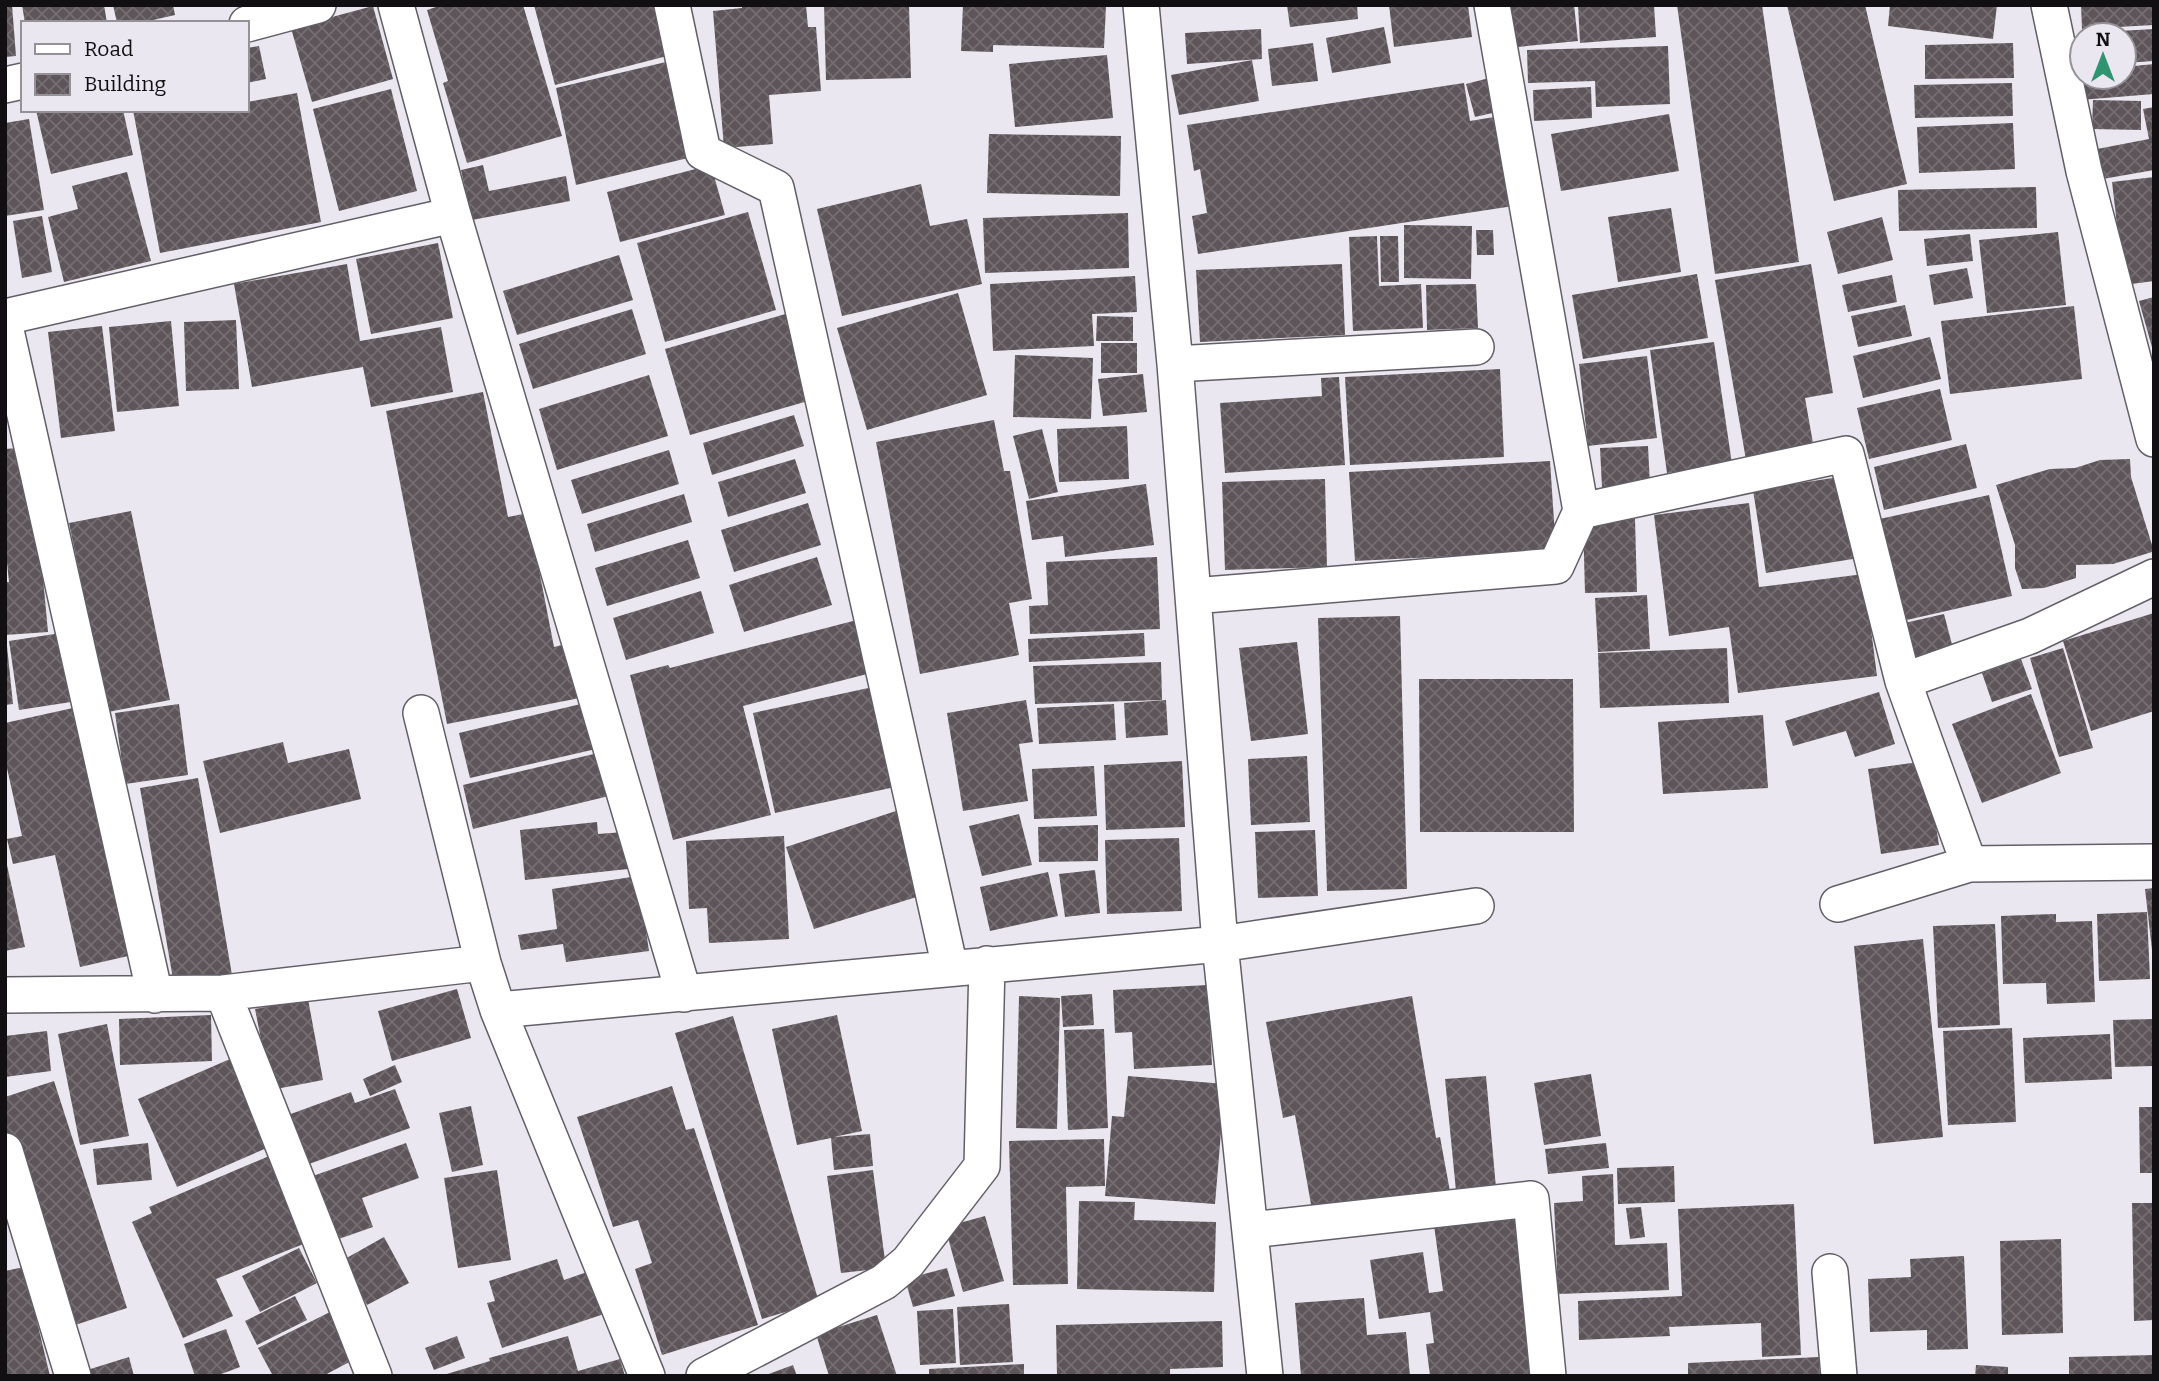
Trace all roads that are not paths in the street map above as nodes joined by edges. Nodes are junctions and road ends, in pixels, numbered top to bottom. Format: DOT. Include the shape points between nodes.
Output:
graph roads {
  1 [pos="318,5"];
  2 [pos="396,5"];
  3 [pos="672,5"];
  4 [pos="1141,5"];
  5 [pos="1492,5"];
  6 [pos="2049,5"];
  7 [pos="248,23"];
  8 [pos="453,215"];
  9 [pos="5,317"];
  10 [pos="5,326"];
  11 [pos="1476,347"];
  12 [pos="1175,364"];
  13 [pos="2154,439"];
  14 [pos="1581,511"];
  15 [pos="2154,577"];
  16 [pos="1193,596"];
  17 [pos="1903,681"];
  18 [pos="421,713"];
  19 [pos="2154,862"];
  20 [pos="1969,864"];
  21 [pos="1838,904"];
  22 [pos="1476,906"];
  23 [pos="1220,944"];
  24 [pos="484,963"];
  25 [pos="987,964"];
  26 [pos="950,968"];
  27 [pos="223,993"];
  28 [pos="684,994"];
  29 [pos="5,995"];
  30 [pos="155,995"];
  31 [pos="498,1010"];
  32 [pos="5,1151"];
  33 [pos="1250,1230"];
  34 [pos="1830,1272"];
  35 [pos="74,1376"];
  36 [pos="374,1376"];
  37 [pos="647,1376"];
  38 [pos="704,1376"];
  39 [pos="1265,1376"];
  40 [pos="1548,1376"];
  41 [pos="1839,1376"];
  1 -- 7 [label="street"];
  2 -- 8 [label="street"];
  3 -- 26 [label="street" via="703,152 776,188"];
  4 -- 12 [label="street"];
  5 -- 14 [label="street"];
  6 -- 13 [label="street" via="2084,171"];
  8 -- 9 [label="street"];
  8 -- 28 [label="street"];
  10 -- 30 [label="street"];
  11 -- 12 [label="street"];
  12 -- 16 [label="street"];
  14 -- 16 [label="street" via="1556,566"];
  14 -- 17 [label="street" via="1846,454"];
  15 -- 17 [label="street" via="2030,636"];
  16 -- 23 [label="street"];
  17 -- 20 [label="street"];
  18 -- 24 [label="street"];
  19 -- 20 [label="street"];
  20 -- 21 [label="street"];
  22 -- 23 [label="street"];
  23 -- 25 [label="street"];
  23 -- 33 [label="street"];
  24 -- 27 [label="street"];
  24 -- 31 [label="street"];
  25 -- 26 [label="street"];
  25 -- 38 [label="street" via="982,1166 908,1262 884,1282"];
  26 -- 28 [label="street"];
  27 -- 30 [label="street"];
  27 -- 36 [label="street"];
  28 -- 31 [label="street"];
  29 -- 30 [label="street"];
  31 -- 37 [label="street"];
  32 -- 35 [label="street"];
  33 -- 39 [label="street"];
  33 -- 40 [label="street" via="1531,1199"];
  34 -- 41 [label="street"];
}
